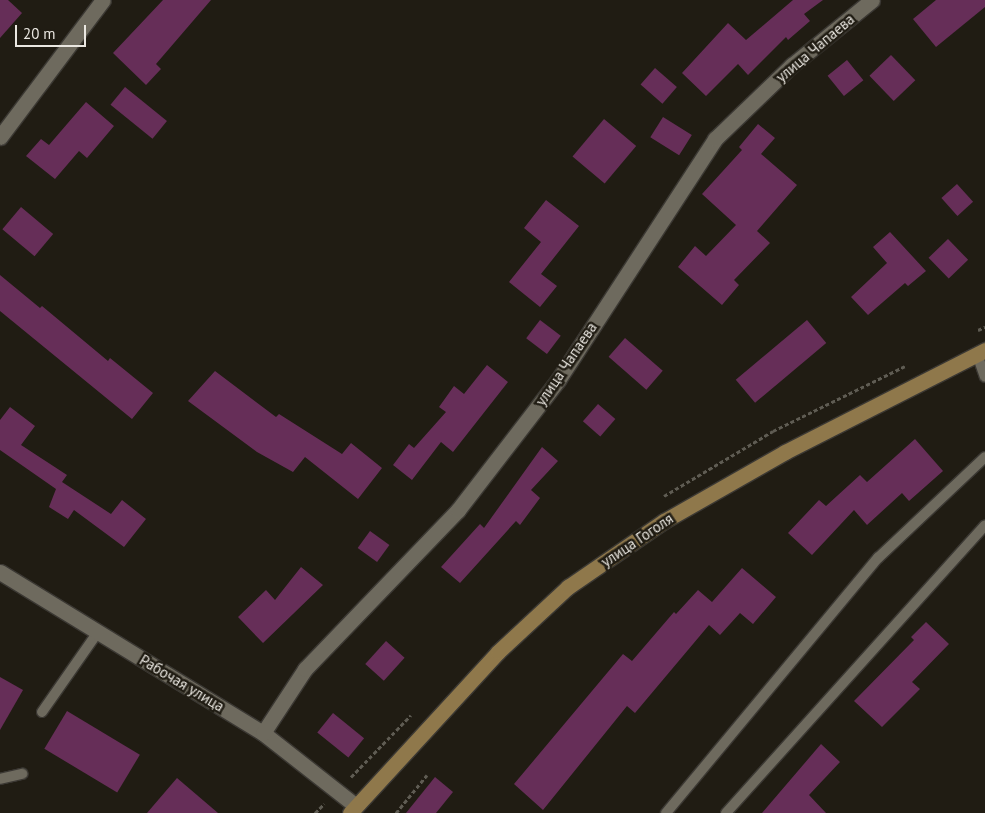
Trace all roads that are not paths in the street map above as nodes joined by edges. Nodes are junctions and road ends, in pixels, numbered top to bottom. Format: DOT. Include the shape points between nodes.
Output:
graph roads {
  1 [pos="103,0"];
  2 [pos="872,0"];
  3 [pos="0,137"];
  4 [pos="981,352"];
  5 [pos="985,377"];
  6 [pos="985,457"];
  7 [pos="985,525"];
  8 [pos="0,572"];
  9 [pos="98,632"];
  10 [pos="42,712"];
  11 [pos="262,733"];
  12 [pos="22,774"];
  13 [pos="0,779"];
  14 [pos="353,810"];
  15 [pos="666,813"];
  16 [pos="726,813"];
  1 -- 3 [label="street"];
  2 -- 11 [label="street, улица Чапаева" via="792,65 715,139 552,387 458,510 306,669"];
  4 -- 5 [label="lane"];
  4 -- 14 [label="main road, улица Гоголя" via="776,457 664,521 568,587 498,652"];
  6 -- 15 [label="lane" via="878,558"];
  7 -- 16 [label="lane"];
  8 -- 9 [label="street, Рабочая улица"];
  9 -- 10 [label="lane"];
  9 -- 11 [label="street, Рабочая улица"];
  11 -- 14 [label="street, Рабочая улица"];
  12 -- 13 [label="lane"];
}
